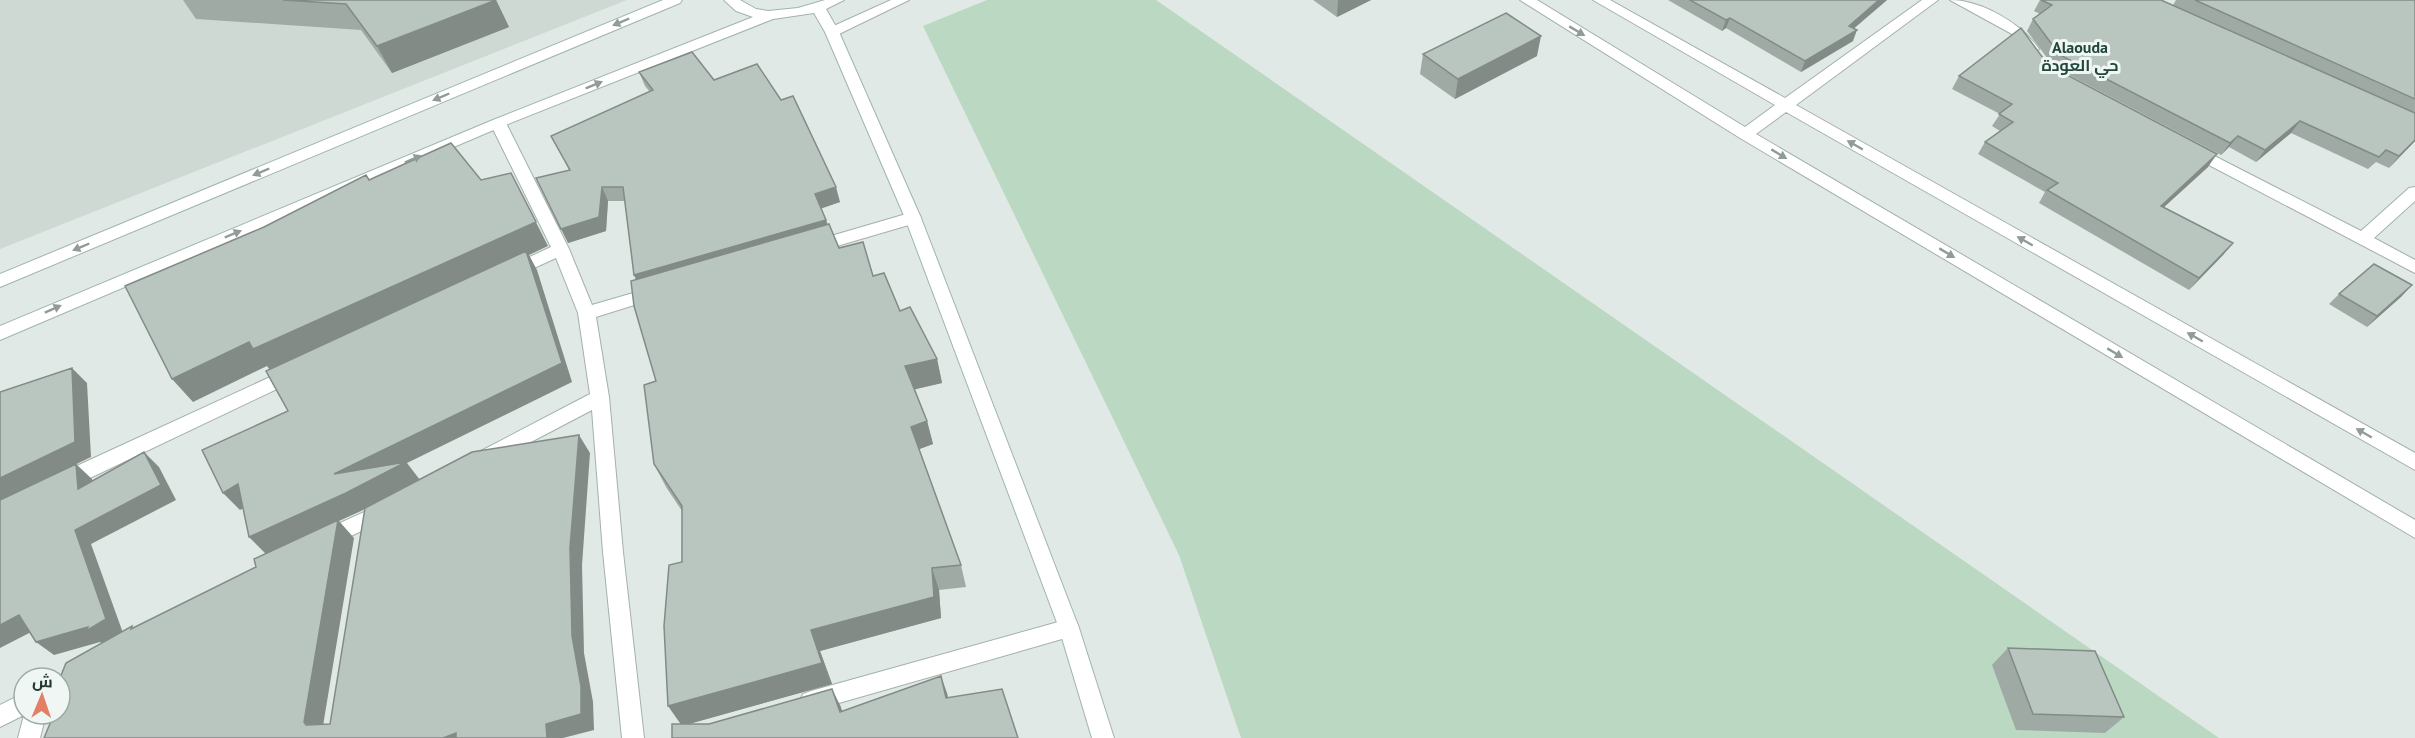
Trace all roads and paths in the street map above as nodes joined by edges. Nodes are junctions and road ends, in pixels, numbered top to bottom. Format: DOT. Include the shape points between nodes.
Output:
graph roads {
  1 [pos="675,0"];
  2 [pos="730,0"];
  3 [pos="837,0"];
  4 [pos="902,0"];
  5 [pos="1527,0"];
  6 [pos="1600,0"];
  7 [pos="1931,0"];
  8 [pos="1957,0"];
  9 [pos="819,8"];
  10 [pos="771,15"];
  11 [pos="832,32"];
  12 [pos="2039,61"];
  13 [pos="1785,105"];
  14 [pos="498,123"];
  15 [pos="1745,134"];
  16 [pos="2183,145"];
  17 [pos="2415,192"];
  18 [pos="913,218"];
  19 [pos="2363,239"];
  20 [pos="561,249"];
  21 [pos="800,250"];
  22 [pos="2415,267"];
  23 [pos="498,279"];
  24 [pos="0,281"];
  25 [pos="676,286"];
  26 [pos="586,313"];
  27 [pos="0,333"];
  28 [pos="306,367"];
  29 [pos="600,397"];
  30 [pos="2415,462"];
  31 [pos="474,464"];
  32 [pos="52,487"];
  33 [pos="400,502"];
  34 [pos="369,519"];
  35 [pos="2415,530"];
  36 [pos="365,542"];
  37 [pos="306,548"];
  38 [pos="1069,628"];
  39 [pos="796,706"];
  40 [pos="633,738"];
  41 [pos="1102,738"];
  1 -- 24 [label="street, one-way"];
  2 -- 10 [label="street" via="751,11"];
  3 -- 9 [label="street"];
  4 -- 11 [label="street"];
  5 -- 15 [label="street, one-way"];
  6 -- 13 [label="street"];
  7 -- 13 [label="street"];
  8 -- 12 [label="street" via="2017,31"];
  9 -- 10 [label="street"];
  9 -- 11 [label="street"];
  14 -- 10 [label="street, one-way"];
  11 -- 18 [label="street"];
  13 -- 15 [label="street"];
  30 -- 13 [label="street, one-way"];
  14 -- 20 [label="street"];
  27 -- 14 [label="street, one-way"];
  15 -- 35 [label="street, one-way"];
  16 -- 19 [label="street"];
  17 -- 19 [label="street"];
  18 -- 21 [label="street"];
  18 -- 38 [label="street"];
  19 -- 22 [label="street"];
  20 -- 23 [label="street"];
  20 -- 26 [label="street"];
  25 -- 26 [label="street"];
  26 -- 29 [label="street"];
  28 -- 32 [label="street"];
  29 -- 31 [label="street"];
  29 -- 40 [label="street"];
  33 -- 34 [label="street"];
  34 -- 36 [label="street"];
  34 -- 37 [label="street"];
  38 -- 39 [label="street"];
  38 -- 41 [label="street"];
}
